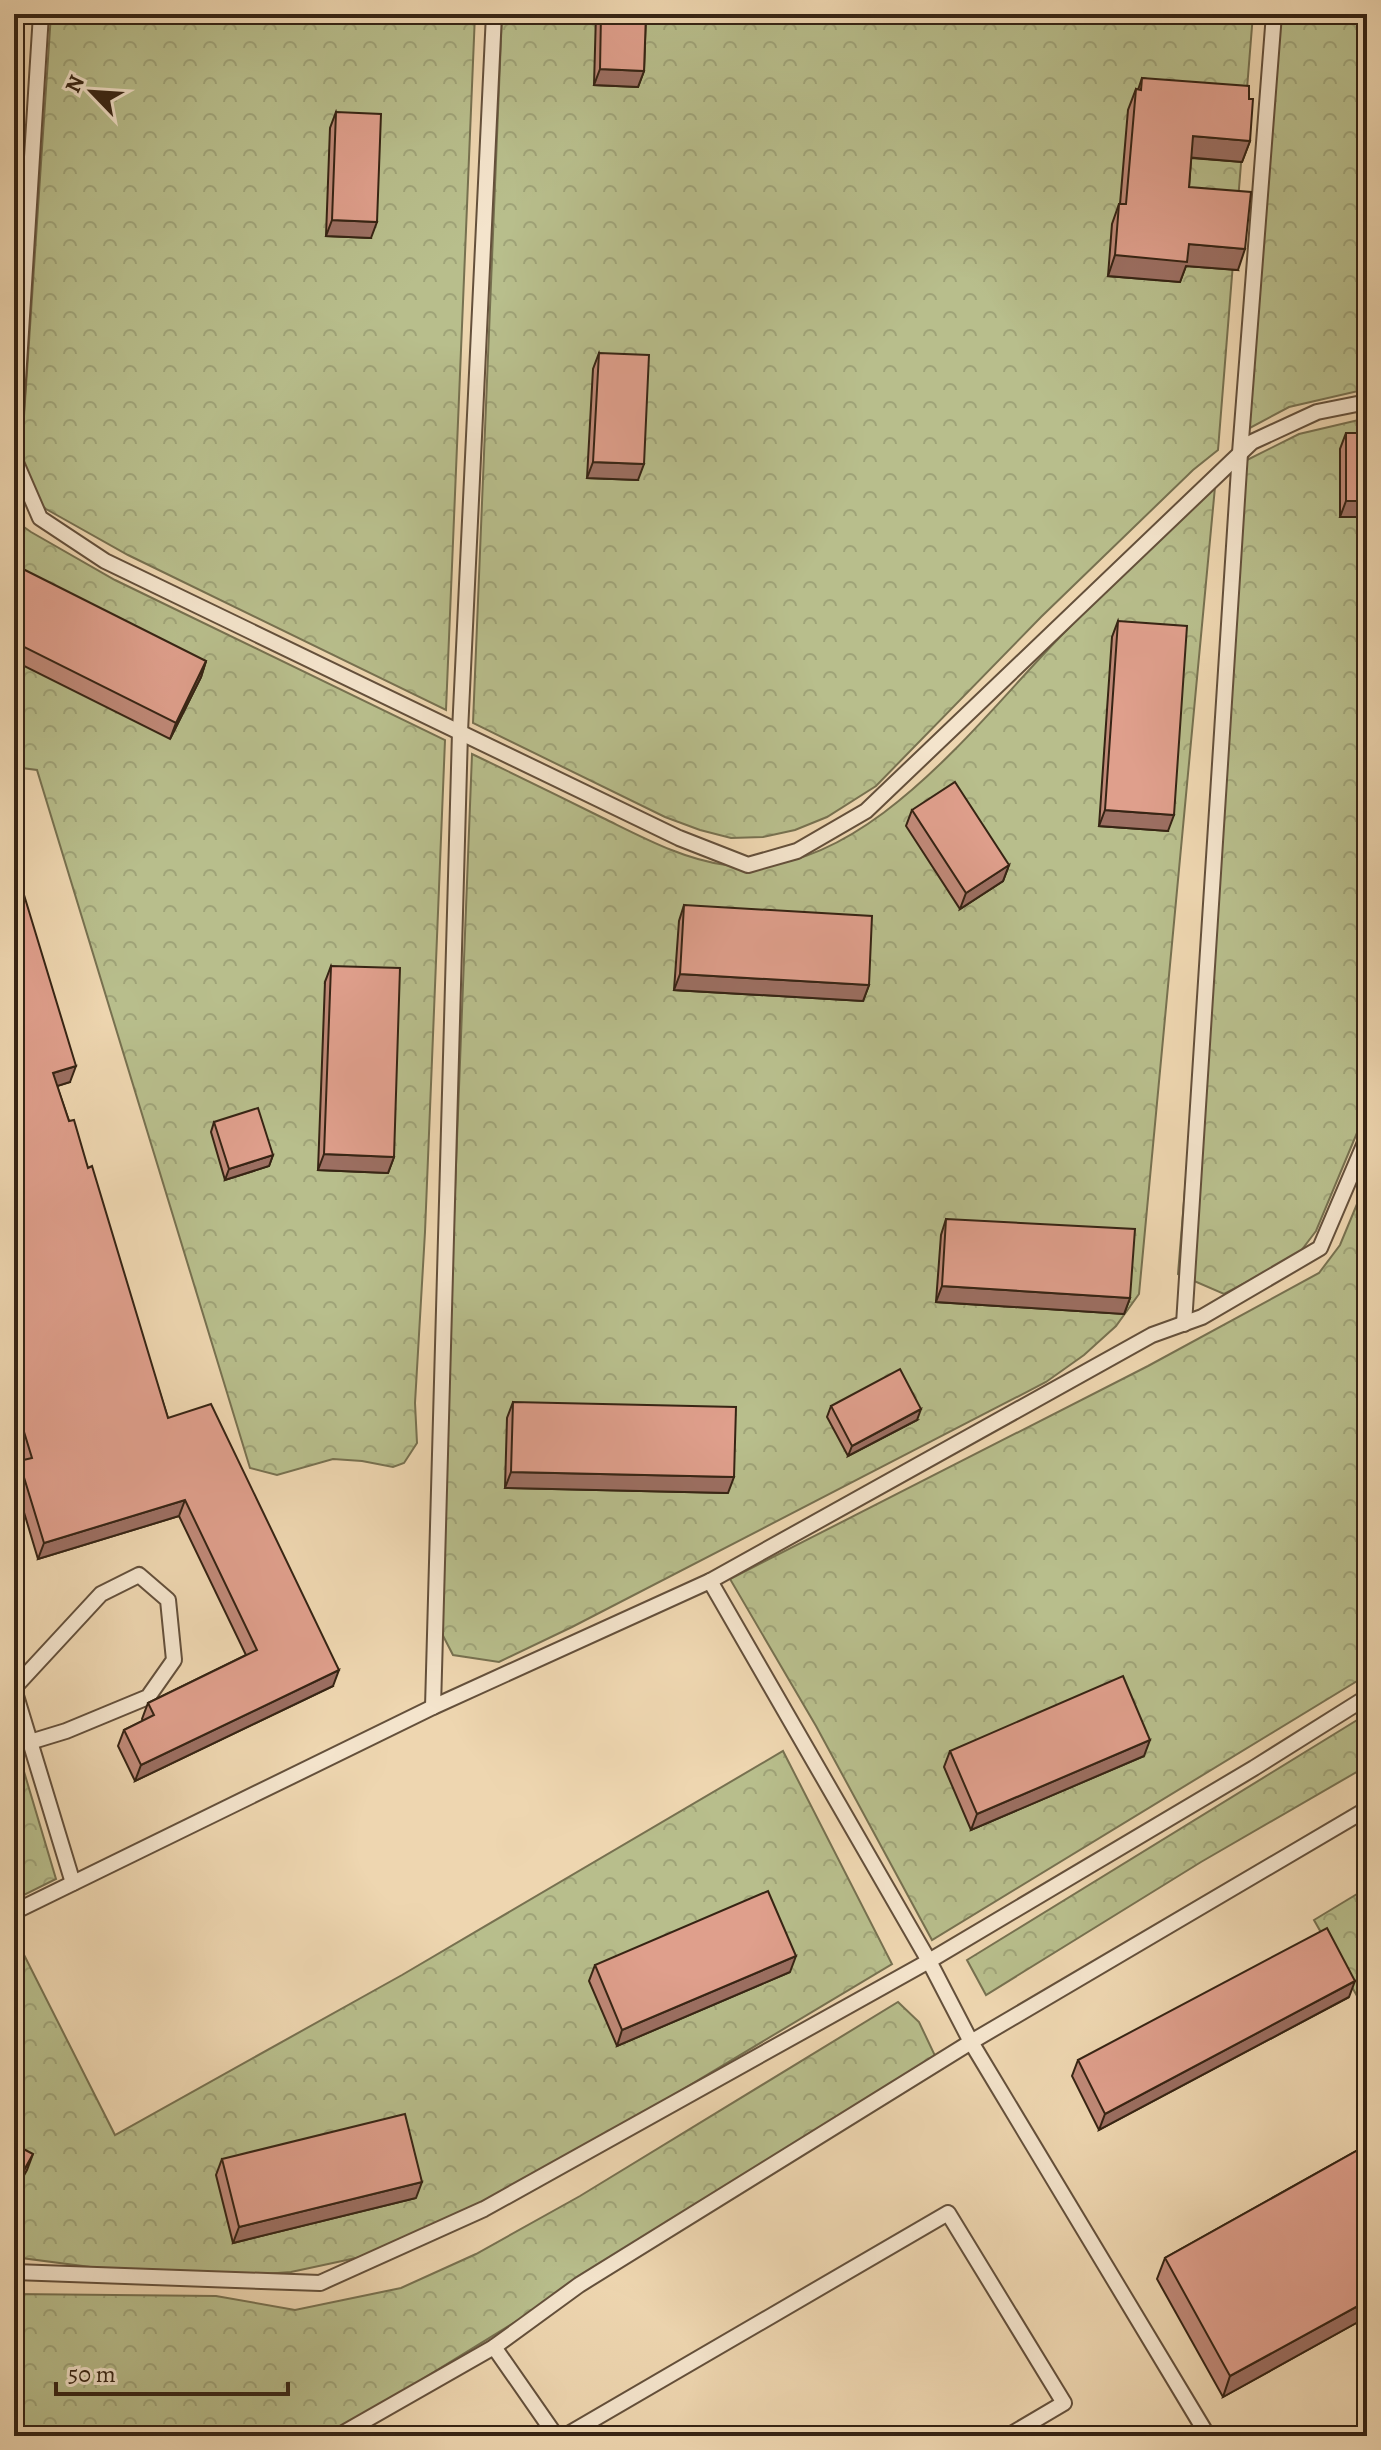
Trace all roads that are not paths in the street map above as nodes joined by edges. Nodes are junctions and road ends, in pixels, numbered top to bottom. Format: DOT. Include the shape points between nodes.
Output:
graph roads {
  1 [pos="41,14"];
  2 [pos="494,14"];
  3 [pos="1274,14"];
  4 [pos="1367,402"];
  5 [pos="14,443"];
  6 [pos="1240,453"];
  7 [pos="14,458"];
  8 [pos="460,732"];
  9 [pos="1367,1138"];
  10 [pos="1184,1324"];
  11 [pos="710,1581"];
  12 [pos="14,1689"];
  13 [pos="1367,1697"];
  14 [pos="433,1707"];
  15 [pos="30,1742"];
  16 [pos="1367,1809"];
  17 [pos="73,1883"];
  18 [pos="14,1912"];
  19 [pos="929,1961"];
  20 [pos="971,2042"];
  21 [pos="14,2272"];
  22 [pos="494,2347"];
  23 [pos="338,2436"];
  24 [pos="556,2436"];
  25 [pos="565,2436"];
  26 [pos="1008,2436"];
  27 [pos="1208,2436"];
  1 -- 5 [label="lane"];
  2 -- 8 [label="lane"];
  3 -- 6 [label="lane"];
  4 -- 6 [label="lane" via="1317,412 1252,442"];
  6 -- 8 [label="lane" via="866,811 797,851 748,865 679,838"];
  6 -- 10 [label="lane"];
  7 -- 8 [label="lane" via="40,518 105,561"];
  8 -- 14 [label="lane"];
  9 -- 10 [label="lane" via="1320,1248"];
  10 -- 11 [label="lane" via="1152,1335"];
  11 -- 14 [label="lane"];
  11 -- 19 [label="lane"];
  12 -- 15 [label="lane"];
  12 -- 15 [label="lane" via="101,1594 139,1575 168,1600 174,1660 148,1697"];
  13 -- 19 [label="lane"];
  14 -- 17 [label="lane"];
  15 -- 17 [label="lane"];
  16 -- 20 [label="lane"];
  17 -- 18 [label="lane"];
  19 -- 20 [label="lane"];
  19 -- 21 [label="lane" via="484,2209 320,2283"];
  20 -- 22 [label="lane" via="579,2285"];
  20 -- 27 [label="lane"];
  22 -- 23 [label="lane"];
  22 -- 24 [label="lane"];
  25 -- 26 [label="lane" via="948,2213 1064,2403"];
}
